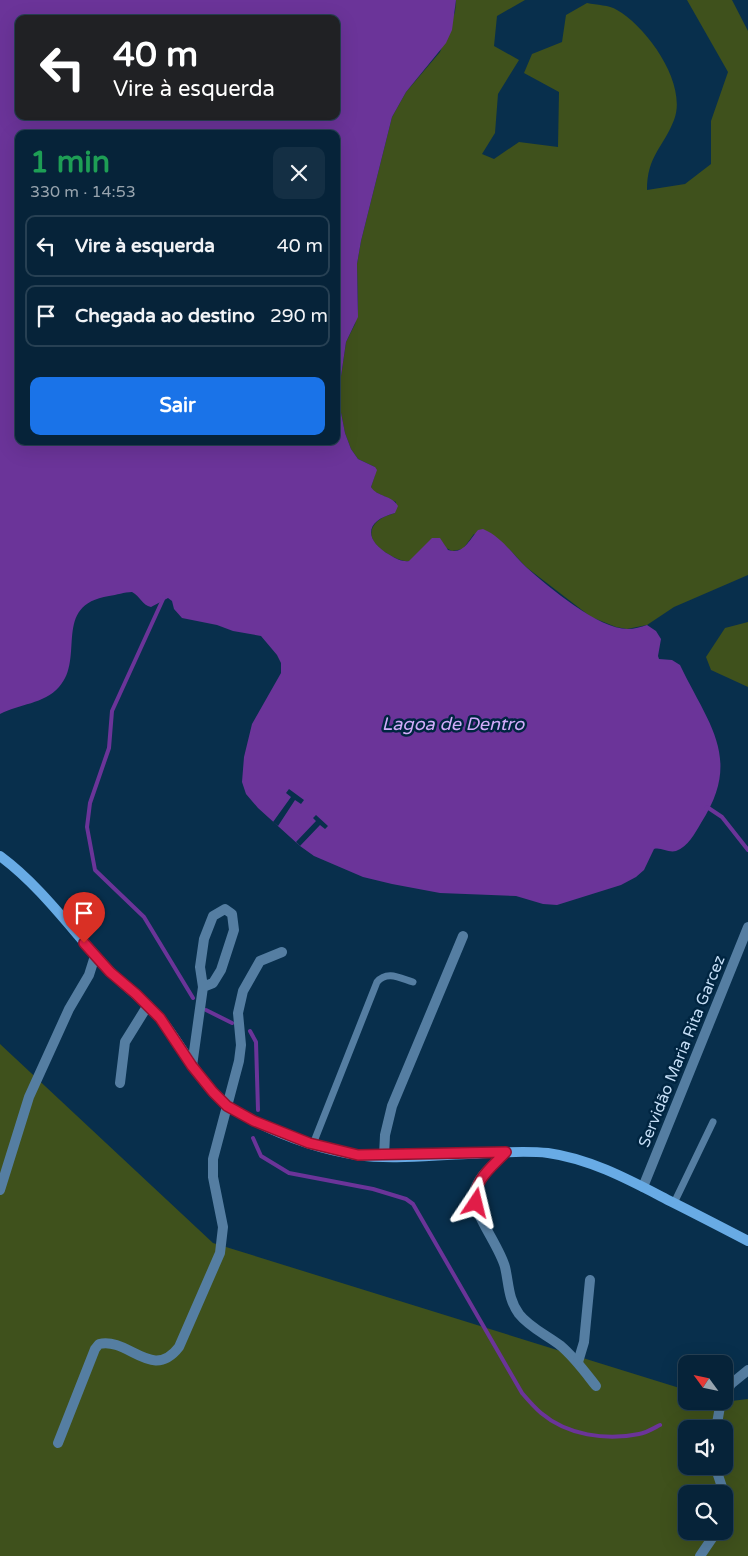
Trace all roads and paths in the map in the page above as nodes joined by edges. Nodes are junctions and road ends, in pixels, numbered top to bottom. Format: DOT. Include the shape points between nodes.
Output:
graph roads {
  1 [pos="0,856"];
  2 [pos="748,927"];
  3 [pos="463,936"];
  4 [pos="282,952"];
  5 [pos="95,956"];
  6 [pos="413,982"];
  7 [pos="203,987"];
  8 [pos="148,1004"];
  9 [pos="192,1066"];
  10 [pos="120,1083"];
  11 [pos="227,1106"];
  12 [pos="713,1122"];
  13 [pos="312,1144"];
  14 [pos="506,1152"];
  15 [pos="384,1156"];
  16 [pos="643,1187"];
  17 [pos="0,1190"];
  18 [pos="674,1203"];
  19 [pos="748,1241"];
  20 [pos="590,1280"];
  21 [pos="578,1362"];
  22 [pos="748,1370"];
  23 [pos="733,1382"];
  24 [pos="596,1386"];
  25 [pos="58,1443"];
  26 [pos="711,1540"];
  27 [pos="700,1556"];
  1 -- 5 [label="main road" via="31,884"];
  2 -- 16 [label="street, Servidão Maria Rita Garcez"];
  3 -- 15 [label="street" via="392,1106"];
  4 -- 11 [label="street" via="260,961 242,991 238,1013 239,1061"];
  5 -- 8 [label="main road"];
  5 -- 17 [label="street" via="89,975 69,1010 29,1097"];
  6 -- 13 [label="lane" via="388,975 377,982"];
  7 -- 7 [label="street" via="200,967 204,938 214,916 225,909 232,914 234,930 221,970 212,983"];
  7 -- 9 [label="street"];
  8 -- 9 [label="main road"];
  8 -- 10 [label="street" via="125,1042"];
  9 -- 11 [label="main road"];
  11 -- 13 [label="main road" via="254,1121"];
  11 -- 25 [label="street" via="213,1158 223,1240 179,1347 168,1358 159,1361 111,1344 99,1344"];
  12 -- 18 [label="lane"];
  13 -- 15 [label="main road" via="358,1155"];
  14 -- 15 [label="main road"];
  14 -- 16 [label="main road" via="526,1151 571,1158"];
  14 -- 21 [label="street" via="477,1185 474,1195 478,1212 499,1250 509,1293 520,1314"];
  16 -- 18 [label="main road"];
  18 -- 19 [label="main road"];
  20 -- 21 [label="street" via="584,1342"];
  21 -- 24 [label="street"];
  22 -- 23 [label="street"];
  26 -- 27 [label="street"];
}
